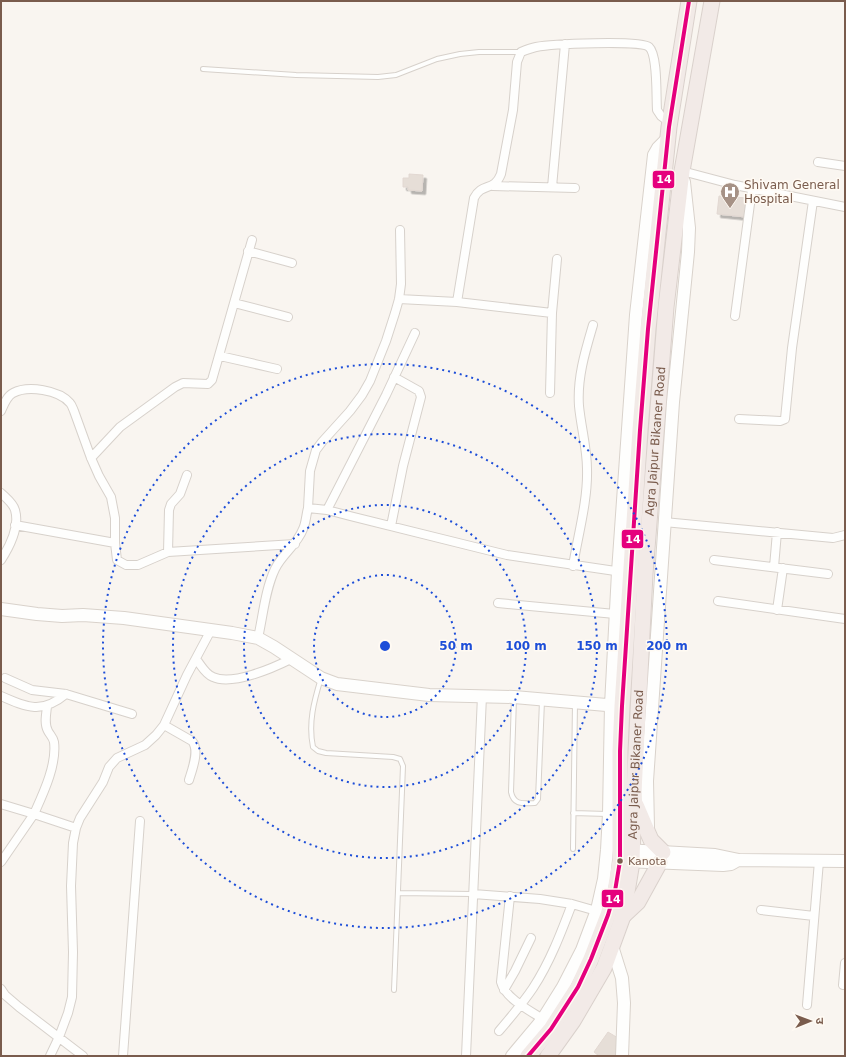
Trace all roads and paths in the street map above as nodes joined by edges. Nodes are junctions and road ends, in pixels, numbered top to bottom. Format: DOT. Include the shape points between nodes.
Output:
graph roads {
  1 [pos="689,1"];
  2 [pos="712,1"];
  3 [pos="565,44"];
  4 [pos="521,52"];
  5 [pos="203,69"];
  6 [pos="669,122"];
  7 [pos="818,162"];
  8 [pos="845,166"];
  9 [pos="682,171"];
  10 [pos="493,186"];
  11 [pos="552,187"];
  12 [pos="575,188"];
  13 [pos="752,189"];
  14 [pos="813,201"];
  15 [pos="845,207"];
  16 [pos="400,230"];
  17 [pos="252,240"];
  18 [pos="248,251"];
  19 [pos="557,259"];
  20 [pos="292,263"];
  21 [pos="399,299"];
  22 [pos="457,302"];
  23 [pos="234,303"];
  24 [pos="552,313"];
  25 [pos="736,316"];
  26 [pos="288,317"];
  27 [pos="593,325"];
  28 [pos="415,333"];
  29 [pos="220,356"];
  30 [pos="277,369"];
  31 [pos="394,378"];
  32 [pos="550,393"];
  33 [pos="1,411"];
  34 [pos="739,419"];
  35 [pos="91,458"];
  36 [pos="187,475"];
  37 [pos="1,493"];
  38 [pos="308,508"];
  39 [pos="327,510"];
  40 [pos="664,522"];
  41 [pos="15,525"];
  42 [pos="391,526"];
  43 [pos="777,532"];
  44 [pos="845,535"];
  45 [pos="115,543"];
  46 [pos="294,544"];
  47 [pos="168,552"];
  48 [pos="1,560"];
  49 [pos="714,560"];
  50 [pos="573,566"];
  51 [pos="774,567"];
  52 [pos="783,568"];
  53 [pos="624,572"];
  54 [pos="828,574"];
  55 [pos="718,602"];
  56 [pos="498,603"];
  57 [pos="1,609"];
  58 [pos="777,610"];
  59 [pos="615,614"];
  60 [pos="845,619"];
  61 [pos="212,630"];
  62 [pos="258,638"];
  63 [pos="196,659"];
  64 [pos="291,659"];
  65 [pos="4,678"];
  66 [pos="321,678"];
  67 [pos="66,694"];
  68 [pos="1,696"];
  69 [pos="482,696"];
  70 [pos="514,697"];
  71 [pos="542,699"];
  72 [pos="575,702"];
  73 [pos="617,706"];
  74 [pos="47,707"];
  75 [pos="132,714"];
  76 [pos="164,725"];
  77 [pos="189,780"];
  78 [pos="634,802"];
  79 [pos="1,804"];
  80 [pos="573,813"];
  81 [pos="34,814"];
  82 [pos="609,814"];
  83 [pos="140,821"];
  84 [pos="76,828"];
  85 [pos="648,831"];
  86 [pos="572,849"];
  87 [pos="620,856"];
  88 [pos="662,857"];
  89 [pos="819,861"];
  90 [pos="1,862"];
  91 [pos="845,862"];
  92 [pos="398,893"];
  93 [pos="473,894"];
  94 [pos="510,896"];
  95 [pos="572,904"];
  96 [pos="760,910"];
  97 [pos="609,914"];
  98 [pos="814,916"];
  99 [pos="531,938"];
  100 [pos="612,946"];
  101 [pos="845,963"];
  102 [pos="843,985"];
  103 [pos="1,989"];
  104 [pos="394,990"];
  105 [pos="504,990"];
  106 [pos="521,1004"];
  107 [pos="807,1004"];
  108 [pos="543,1019"];
  109 [pos="499,1031"];
  110 [pos="59,1037"];
  111 [pos="550,1055"];
  112 [pos="50,1056"];
  113 [pos="83,1056"];
  114 [pos="123,1056"];
  115 [pos="466,1056"];
  116 [pos="512,1056"];
  117 [pos="528,1056"];
  118 [pos="622,1056"];
  1 -- 6 [label="highway, Agra Jaipur Bikaner Road"];
  2 -- 9 [label="highway, Agra Jaipur Bikaner Road"];
  3 -- 4 [label="street" via="535,47"];
  3 -- 6 [label="street" via="633,44 649,47 655,64 657,110"];
  3 -- 11 [label="street"];
  4 -- 5 [label="lane" via="460,54 437,59 396,75 378,77"];
  4 -- 10 [label="street" via="517,62 505,159 499,181"];
  6 -- 53 [label="highway, Agra Jaipur Bikaner Road"];
  7 -- 8 [label="street"];
  9 -- 13 [label="street"];
  9 -- 40 [label="street" via="689,228 688,252"];
  9 -- 78 [label="highway, Agra Jaipur Bikaner Road" via="660,372 645,574"];
  10 -- 11 [label="street"];
  10 -- 22 [label="street" via="482,189 474,198"];
  11 -- 12 [label="street"];
  13 -- 14 [label="street"];
  13 -- 25 [label="street"];
  14 -- 15 [label="street"];
  14 -- 34 [label="street" via="792,348 785,419"];
  16 -- 21 [label="street"];
  17 -- 18 [label="street"];
  18 -- 20 [label="street"];
  18 -- 23 [label="street"];
  19 -- 24 [label="street"];
  21 -- 22 [label="street"];
  21 -- 38 [label="street" via="370,381 350,411 316,450 310,471"];
  22 -- 24 [label="street"];
  23 -- 26 [label="street"];
  23 -- 29 [label="street"];
  24 -- 32 [label="street"];
  27 -- 50 [label="street" via="578,388 588,471"];
  28 -- 31 [label="street"];
  29 -- 30 [label="street"];
  29 -- 35 [label="street" via="212,380 208,384 183,383 176,387 120,427"];
  31 -- 39 [label="street"];
  31 -- 42 [label="street" via="414,387 421,397"];
  33 -- 35 [label="street" via="5,401 19,390 49,391 62,397 70,403 74,411"];
  35 -- 45 [label="street" via="111,497 115,518"];
  36 -- 47 [label="street" via="180,494 171,504"];
  37 -- 41 [label="street" via="14,509"];
  38 -- 39 [label="street"];
  38 -- 46 [label="street" via="304,529"];
  39 -- 42 [label="street"];
  40 -- 43 [label="street"];
  40 -- 85 [label="street" via="647,781"];
  41 -- 45 [label="street"];
  41 -- 48 [label="street" via="11,542"];
  42 -- 50 [label="street" via="507,555"];
  43 -- 44 [label="street" via="833,538"];
  43 -- 51 [label="street"];
  45 -- 47 [label="street" via="117,560 126,565 138,565"];
  46 -- 47 [label="street"];
  46 -- 62 [label="street" via="275,569"];
  49 -- 51 [label="street"];
  50 -- 53 [label="street"];
  51 -- 52 [label="street"];
  52 -- 54 [label="street"];
  52 -- 58 [label="street"];
  53 -- 59 [label="street"];
  53 -- 73 [label="highway, Agra Jaipur Bikaner Road"];
  55 -- 58 [label="street"];
  56 -- 59 [label="street"];
  57 -- 61 [label="street" via="62,616 124,618"];
  58 -- 60 [label="street"];
  59 -- 73 [label="street"];
  61 -- 62 [label="street"];
  61 -- 63 [label="street"];
  62 -- 64 [label="street"];
  63 -- 64 [label="street" via="214,678 232,679 263,672"];
  63 -- 76 [label="street"];
  64 -- 66 [label="street"];
  65 -- 67 [label="street" via="32,690"];
  66 -- 69 [label="street" via="337,684 389,691"];
  66 -- 92 [label="lane" via="313,707 313,747 326,753 393,757 400,759 403,766"];
  67 -- 74 [label="street"];
  67 -- 75 [label="street"];
  68 -- 74 [label="street" via="27,706"];
  69 -- 70 [label="street"];
  69 -- 93 [label="street"];
  70 -- 71 [label="street"];
  70 -- 71 [label="lane" via="511,792 516,802 522,803 535,803 538,799"];
  71 -- 72 [label="street"];
  72 -- 73 [label="street"];
  72 -- 80 [label="lane"];
  73 -- 82 [label="street"];
  73 -- 87 [label="highway, Agra Jaipur Bikaner Road" via="620,751"];
  74 -- 81 [label="street" via="46,722 54,743 53,761"];
  76 -- 77 [label="street" via="195,744"];
  76 -- 84 [label="street" via="146,745 117,758 109,767"];
  78 -- 85 [label="highway"];
  78 -- 87 [label="highway, Agra Jaipur Bikaner Road"];
  79 -- 81 [label="street"];
  80 -- 82 [label="lane"];
  80 -- 86 [label="lane"];
  81 -- 84 [label="street"];
  81 -- 90 [label="street"];
  82 -- 87 [label="street"];
  83 -- 114 [label="street"];
  84 -- 110 [label="street" via="71,886 72,997"];
  85 -- 88 [label="highway"];
  87 -- 88 [label="street"];
  87 -- 97 [label="highway, Agra Jaipur Bikaner Road"];
  87 -- 97 [label="street"];
  88 -- 89 [label="street" via="715,855 739,860"];
  88 -- 97 [label="highway" via="638,902"];
  89 -- 91 [label="street"];
  89 -- 98 [label="street"];
  92 -- 93 [label="lane"];
  92 -- 104 [label="lane"];
  93 -- 94 [label="street"];
  93 -- 115 [label="street"];
  94 -- 95 [label="street"];
  94 -- 105 [label="street" via="501,982"];
  95 -- 97 [label="street"];
  95 -- 106 [label="street" via="545,967"];
  96 -- 98 [label="street"];
  97 -- 100 [label="highway, Agra Jaipur Bikaner Road"];
  97 -- 108 [label="street" via="582,950"];
  97 -- 117 [label="highway, Agra Jaipur Bikaner Road" via="578,987 551,1029"];
  98 -- 107 [label="street"];
  99 -- 105 [label="street"];
  100 -- 111 [label="highway, Agra Jaipur Bikaner Road" via="591,992"];
  100 -- 118 [label="street" via="622,978"];
  101 -- 102 [label="street"];
  103 -- 110 [label="street" via="19,1007"];
  105 -- 106 [label="street"];
  106 -- 108 [label="street"];
  106 -- 109 [label="street"];
  108 -- 116 [label="street"];
  110 -- 112 [label="street"];
  110 -- 113 [label="street"];
}
